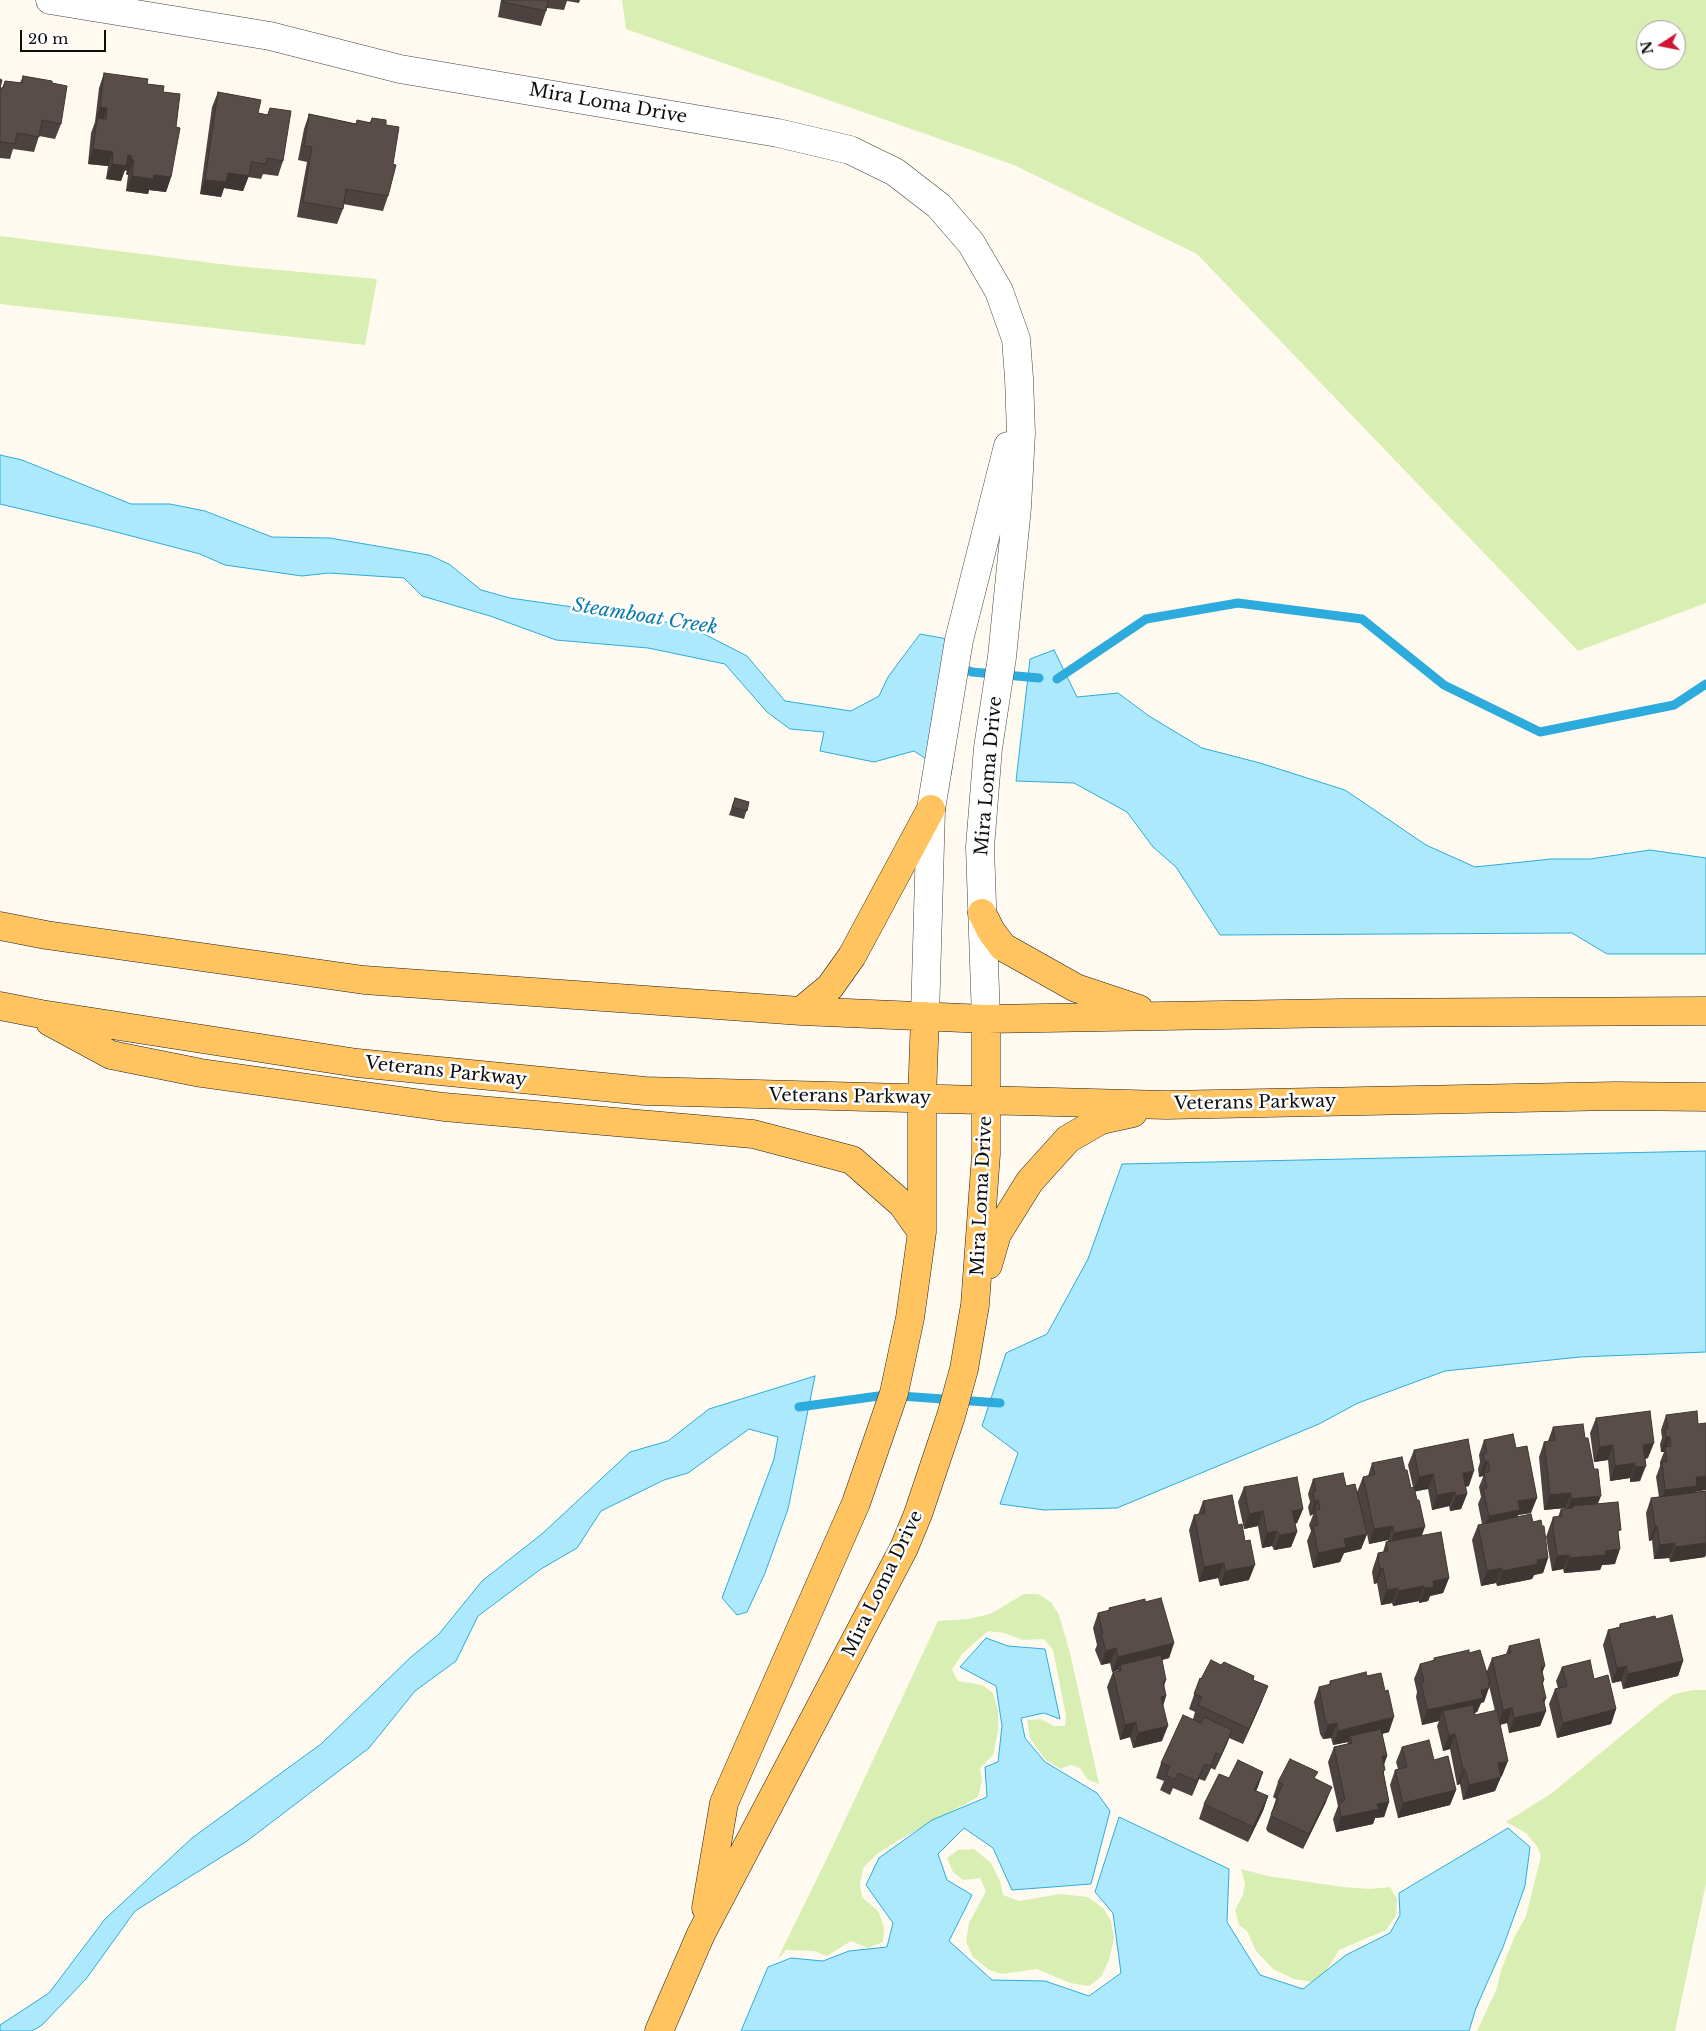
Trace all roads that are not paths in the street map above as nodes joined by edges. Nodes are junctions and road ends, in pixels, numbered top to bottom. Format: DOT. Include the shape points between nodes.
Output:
graph roads {
  1 [pos="50,0"];
  2 [pos="1020,399"];
  3 [pos="931,810"];
  4 [pos="982,913"];
  5 [pos="0,926"];
  6 [pos="0,1006"];
  7 [pos="801,1011"];
  8 [pos="1706,1011"];
  9 [pos="33,1012"];
  10 [pos="1157,1015"];
  11 [pos="926,1016"];
  12 [pos="986,1019"];
  13 [pos="1706,1097"];
  14 [pos="922,1098"];
  15 [pos="986,1100"];
  16 [pos="1166,1105"];
  17 [pos="922,1232"];
  18 [pos="975,1305"];
  19 [pos="701,1934"];
  20 [pos="659,2031"];
  1 -- 2 [label="street, Mira Loma Drive" via="270,36 400,69 778,134 850,150 903,178 939,206 971,243 999,291 1016,338"];
  2 -- 3 [label="street, Mira Loma Drive" via="959,640"];
  2 -- 4 [label="street, Mira Loma Drive" via="1017,507 1002,656 984,782 980,847"];
  3 -- 7 [label="main road" via="852,956 830,987"];
  3 -- 11 [label="street, Mira Loma Drive"];
  4 -- 10 [label="main road" via="1003,947 1076,988"];
  4 -- 12 [label="street, Mira Loma Drive"];
  5 -- 7 [label="main road" via="364,980"];
  6 -- 9 [label="main road, Veterans Parkway"];
  7 -- 11 [label="main road"];
  8 -- 10 [label="main road"];
  9 -- 14 [label="main road, Veterans Parkway" via="358,1063 645,1091"];
  9 -- 17 [label="main road" via="111,1055 201,1073 444,1107 752,1134 852,1160 902,1204"];
  10 -- 12 [label="main road"];
  11 -- 12 [label="main road"];
  11 -- 14 [label="main road, Mira Loma Drive"];
  12 -- 15 [label="main road, Mira Loma Drive"];
  13 -- 16 [label="main road, Veterans Parkway"];
  14 -- 15 [label="main road, Veterans Parkway"];
  14 -- 17 [label="main road, Mira Loma Drive"];
  15 -- 16 [label="main road, Veterans Parkway"];
  15 -- 18 [label="main road, Mira Loma Drive" via="986,1154"];
  16 -- 18 [label="main road" via="1101,1120 1068,1139 1030,1181 997,1234"];
  17 -- 19 [label="main road, Mira Loma Drive" via="910,1318 894,1393 856,1503 724,1803"];
  18 -- 19 [label="main road, Mira Loma Drive" via="964,1369 943,1439 918,1514 893,1572"];
  19 -- 20 [label="main road, Mira Loma Drive"];
}
